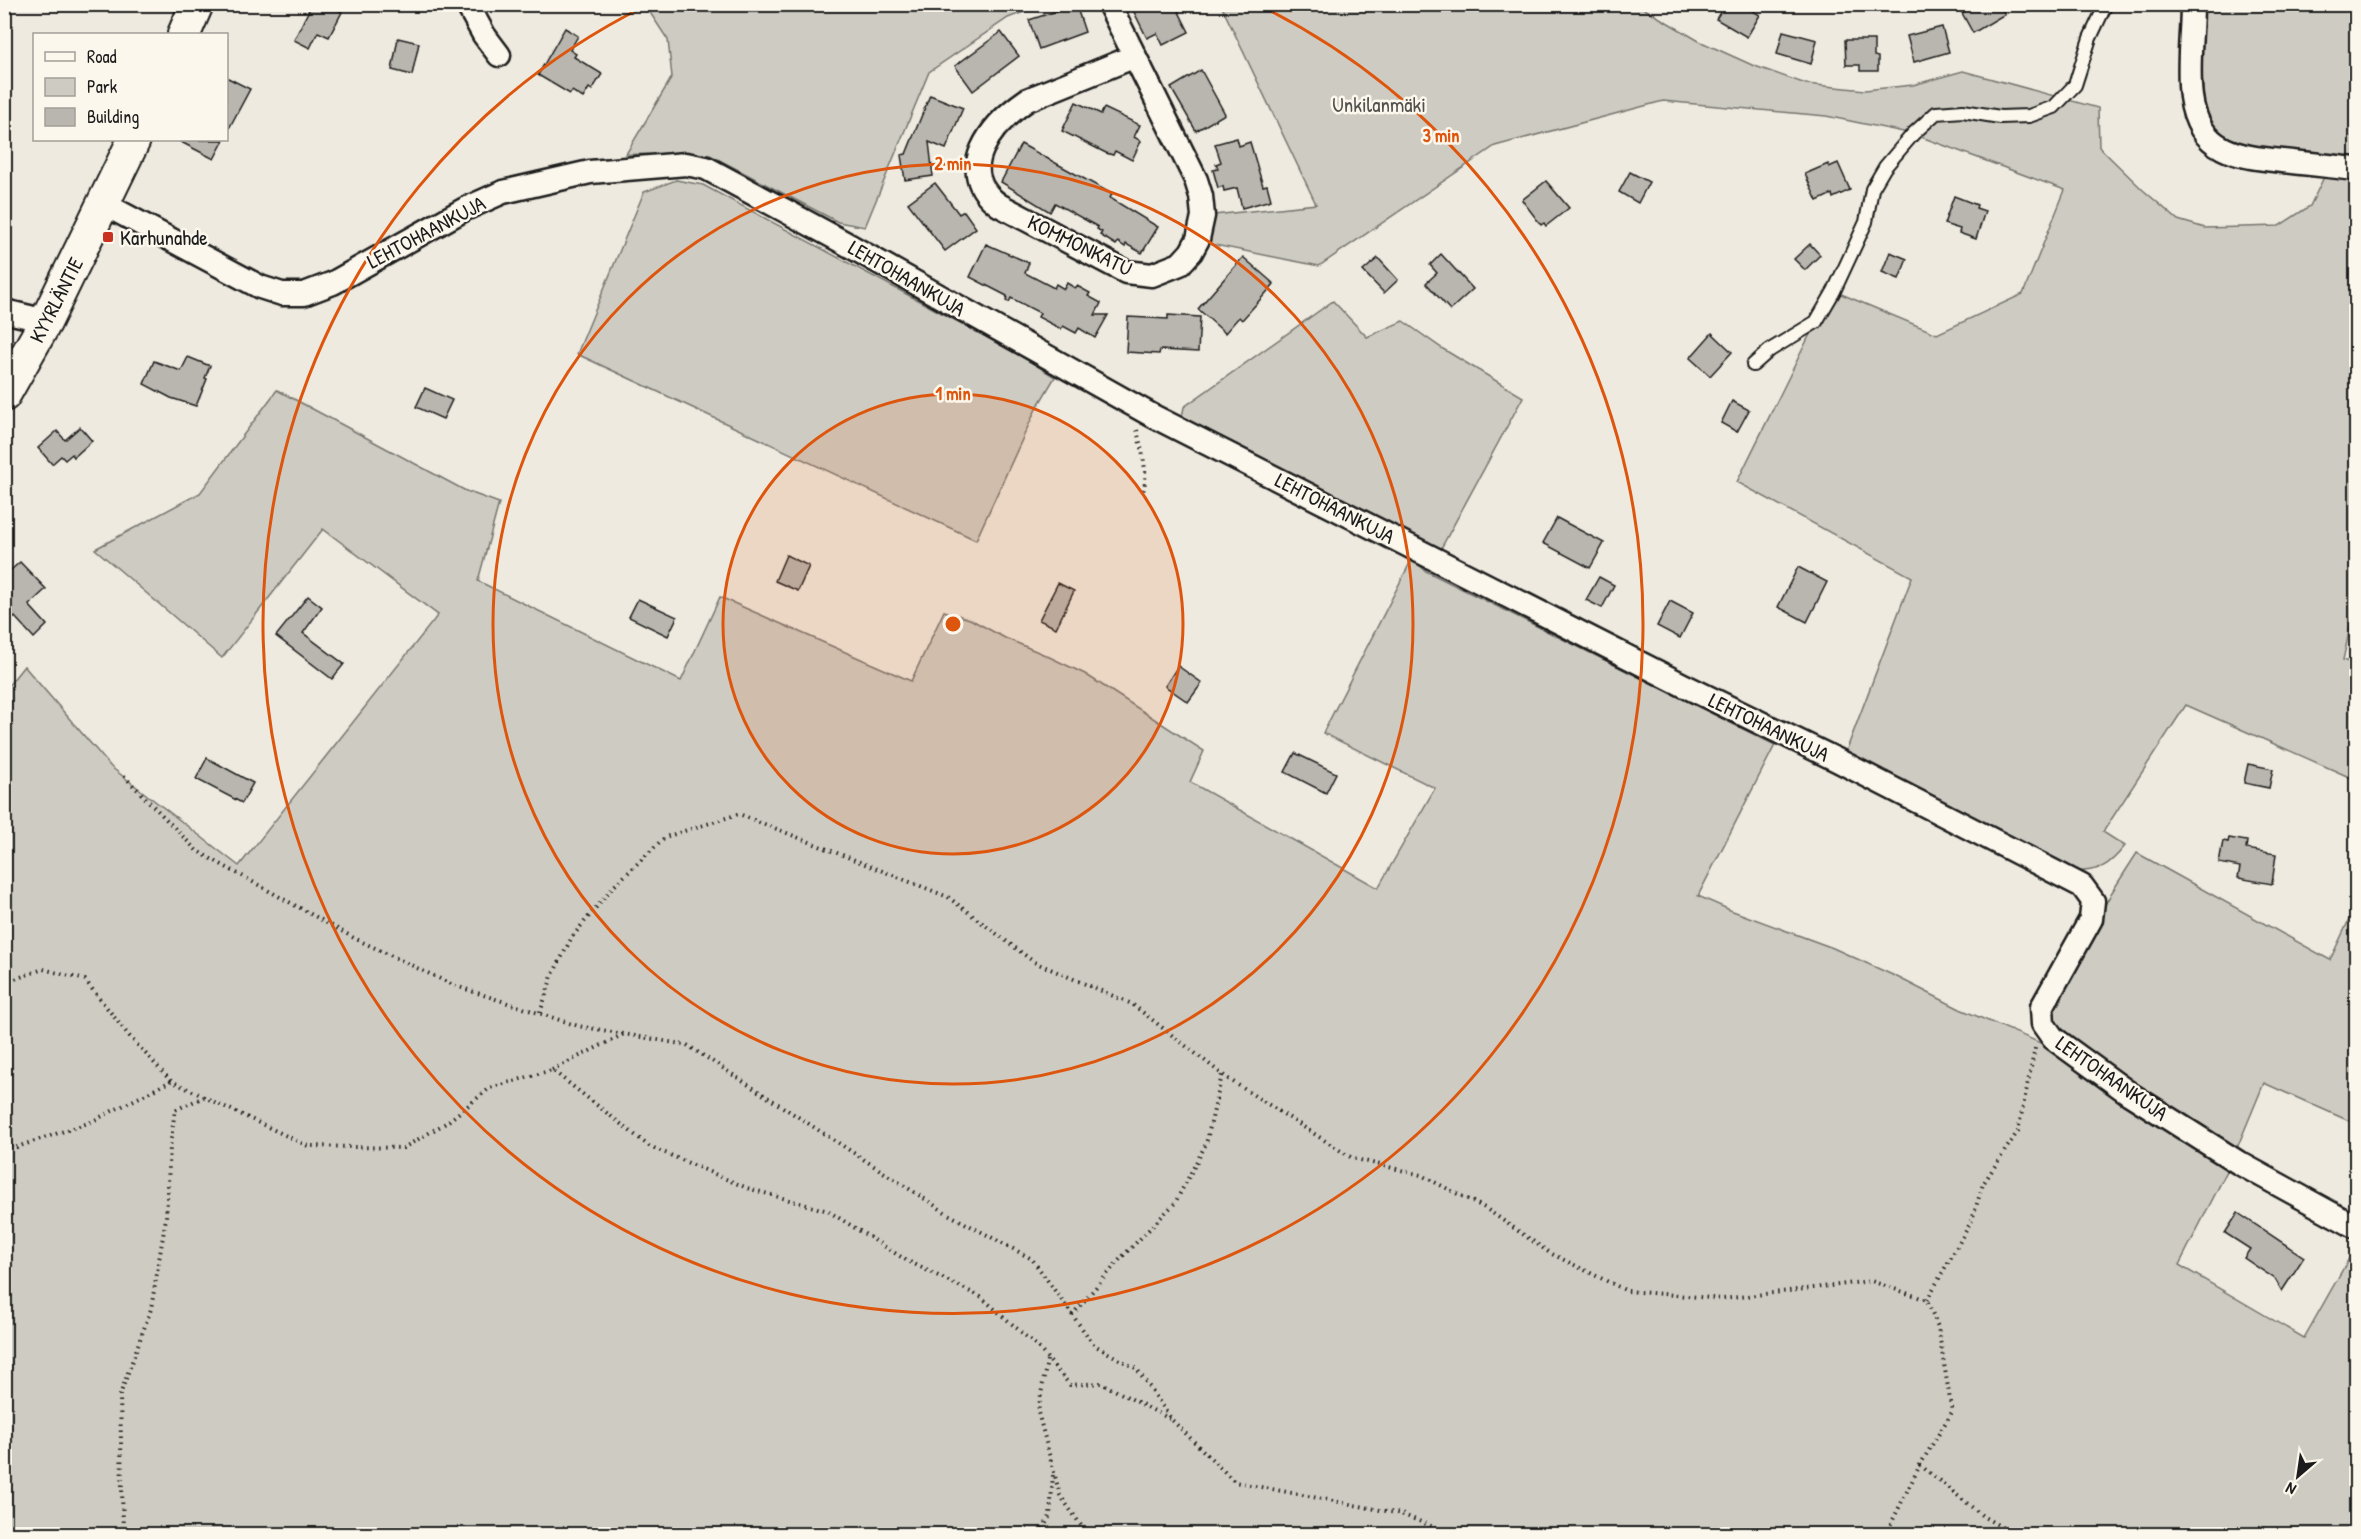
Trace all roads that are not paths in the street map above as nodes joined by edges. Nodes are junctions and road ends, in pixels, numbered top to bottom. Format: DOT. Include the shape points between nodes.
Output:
graph roads {
  1 [pos="197,4"];
  2 [pos="468,4"];
  3 [pos="1109,4"];
  4 [pos="2106,4"];
  5 [pos="2193,4"];
  6 [pos="184,33"];
  7 [pos="499,55"];
  8 [pos="1133,57"];
  9 [pos="134,141"];
  10 [pos="2356,169"];
  11 [pos="104,204"];
  12 [pos="4,311"];
  13 [pos="46,321"];
  14 [pos="1753,365"];
  15 [pos="4,395"];
  16 [pos="2356,1227"];
  1 -- 6 [label="street"];
  2 -- 7 [label="street"];
  3 -- 8 [label="street, KOMMONKATU"];
  4 -- 14 [label="lane" via="2074,86 2054,107 2029,116 1936,113 1913,134 1872,189 1866,222 1816,322"];
  5 -- 10 [label="street" via="2191,98 2212,141 2254,159"];
  8 -- 8 [label="street, KOMMONKATU" via="1202,196 1202,228 1191,252 1180,264 1152,274 1126,272 999,205 982,189 977,168 992,130 1027,100"];
  9 -- 11 [label="street, KYYRLÄNTIE"];
  11 -- 13 [label="street, KYYRLÄNTIE"];
  11 -- 16 [label="street, LEHTOHAANKUJA" via="260,287 282,294 304,294 333,283 503,192 590,172 686,164 706,168 1137,407 2082,886 2093,901 2091,919 2042,1007 2043,1024 2053,1038 2130,1094 2239,1163"];
  12 -- 13 [label="street"];
  13 -- 15 [label="street, KYYRLÄNTIE"];
}
